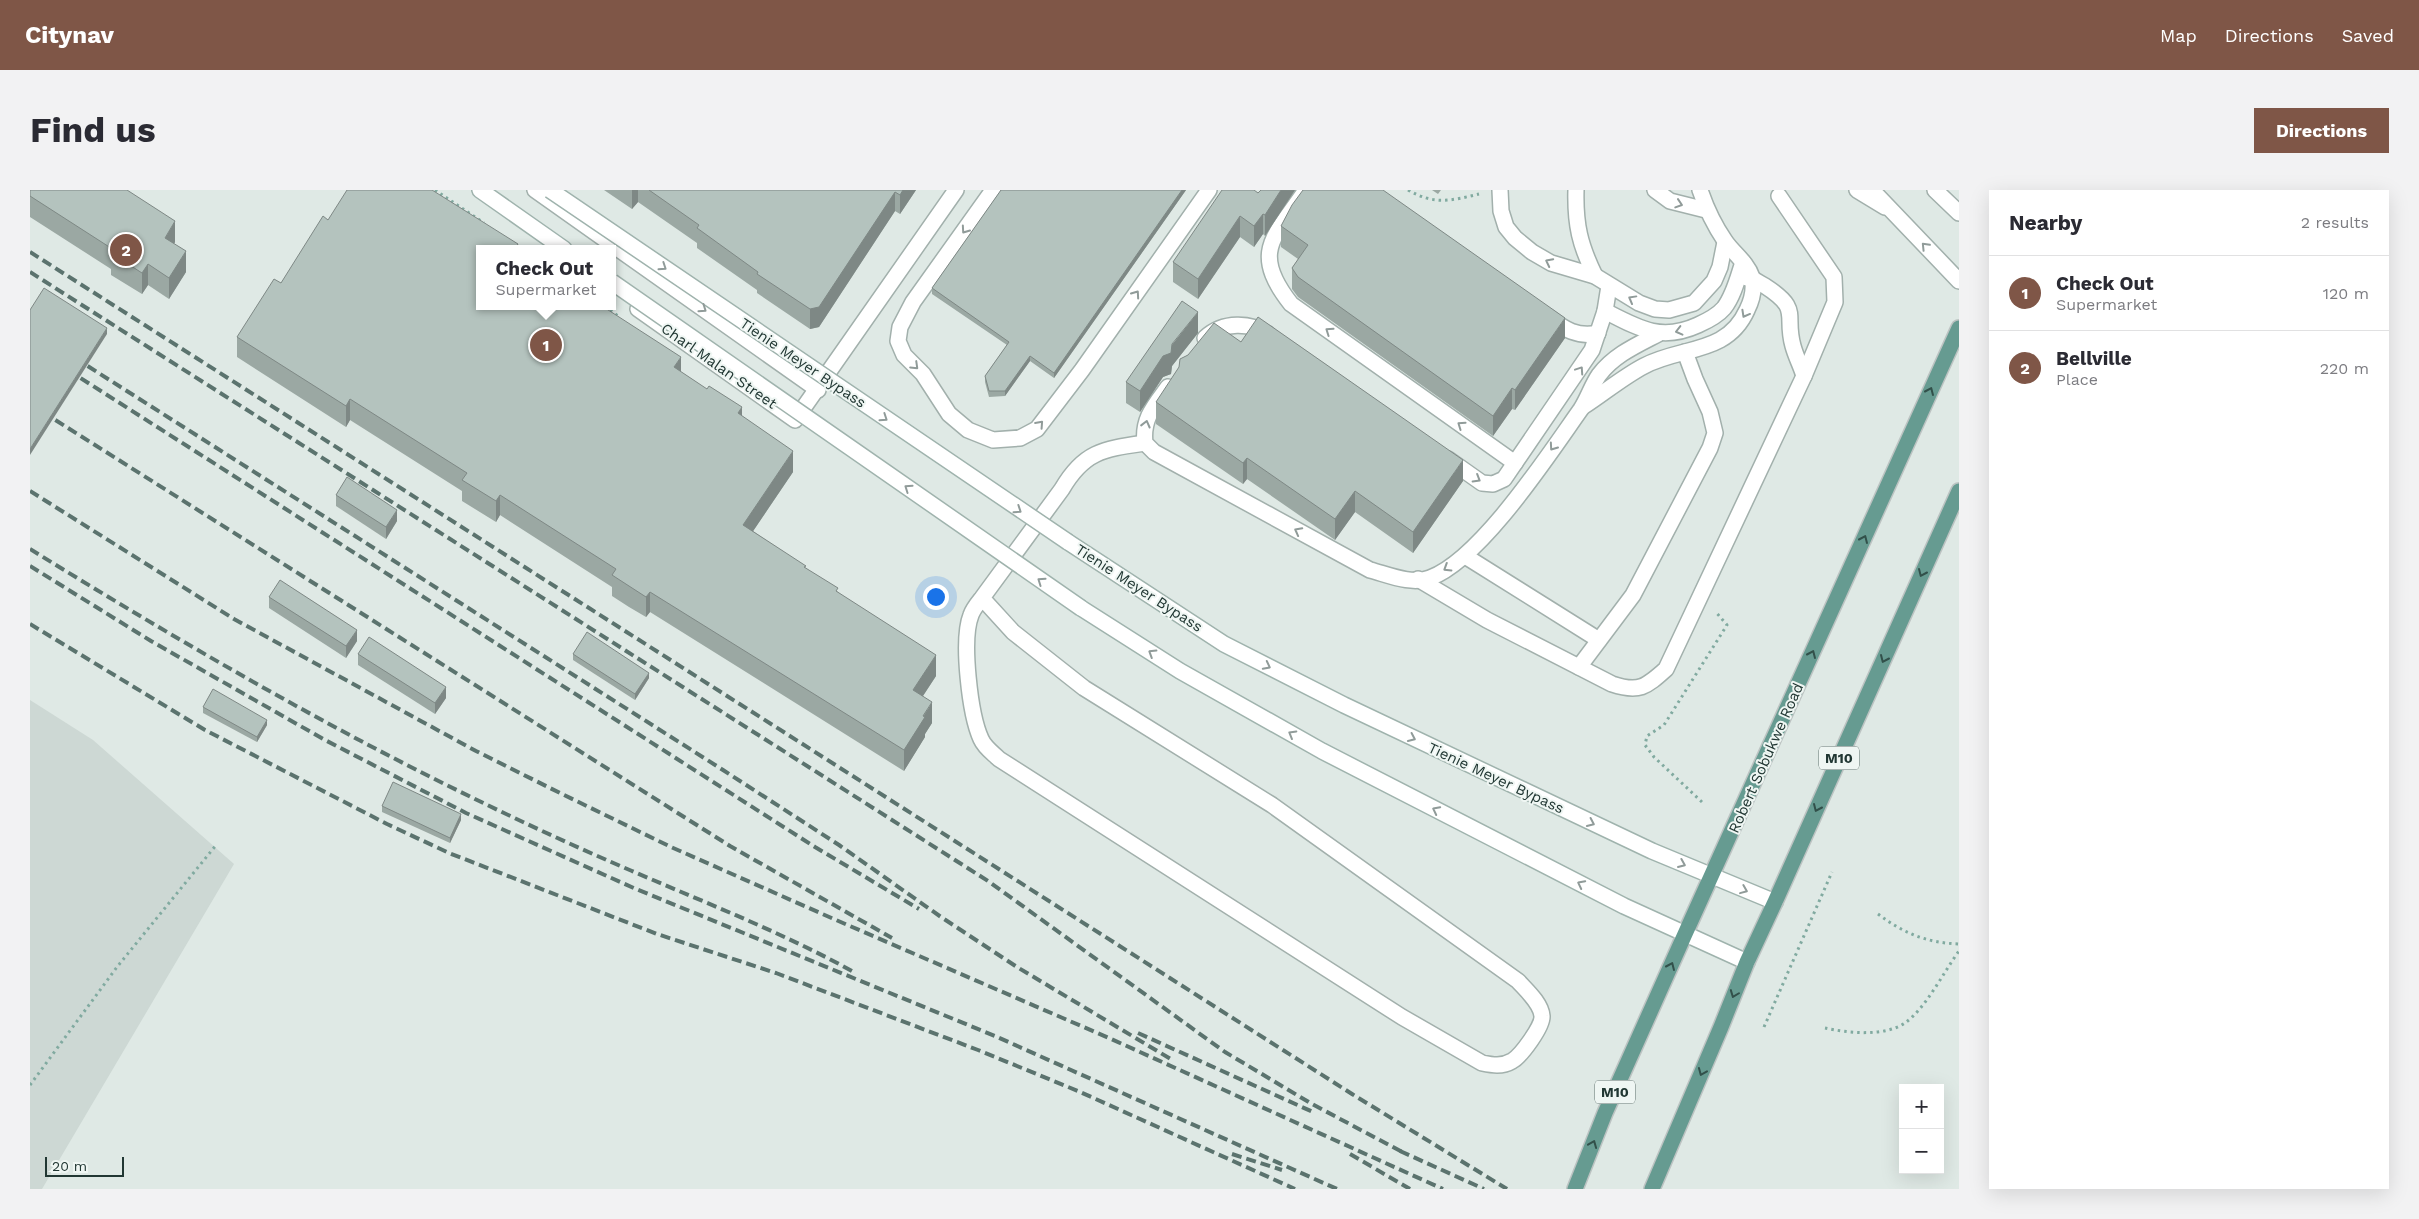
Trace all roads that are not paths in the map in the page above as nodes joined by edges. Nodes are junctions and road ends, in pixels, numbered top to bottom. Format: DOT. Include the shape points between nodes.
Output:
graph roads {
  1 [pos="470,190"];
  2 [pos="480,190"];
  3 [pos="535,190"];
  4 [pos="550,190"];
  5 [pos="956,190"];
  6 [pos="993,190"];
  7 [pos="1209,190"];
  8 [pos="1306,190"];
  9 [pos="1576,190"];
  10 [pos="1655,190"];
  11 [pos="1700,190"];
  12 [pos="1857,190"];
  13 [pos="1872,190"];
  14 [pos="1936,190"];
  15 [pos="1493,191"];
  16 [pos="1779,196"];
  17 [pos="1706,210"];
  18 [pos="1891,210"];
  19 [pos="1959,213"];
  20 [pos="1725,242"];
  21 [pos="547,245"];
  22 [pos="558,245"];
  23 [pos="613,245"];
  24 [pos="616,247"];
  25 [pos="1595,276"];
  26 [pos="1745,278"];
  27 [pos="1959,281"];
  28 [pos="616,285"];
  29 [pos="1609,286"];
  30 [pos="616,294"];
  31 [pos="1533,307"];
  32 [pos="1605,312"];
  33 [pos="1959,328"];
  34 [pos="1598,333"];
  35 [pos="1658,334"];
  36 [pos="1284,345"];
  37 [pos="1195,350"];
  38 [pos="1686,352"];
  39 [pos="1804,376"];
  40 [pos="1171,383"];
  41 [pos="818,390"];
  42 [pos="1582,407"];
  43 [pos="1145,443"];
  44 [pos="1434,450"];
  45 [pos="1516,463"];
  46 [pos="1959,491"];
  47 [pos="1465,556"];
  48 [pos="1418,579"];
  49 [pos="982,598"];
  50 [pos="1599,640"];
  51 [pos="1579,667"];
  52 [pos="1712,877"];
  53 [pos="1776,902"];
  54 [pos="1685,934"];
  55 [pos="1747,962"];
  56 [pos="1575,1189"];
  57 [pos="1652,1189"];
  1 -- 21 [label="main road"];
  2 -- 22 [label="main road"];
  3 -- 23 [label="main road, one-way"];
  4 -- 52 [label="main road, Tienie Meyer Bypass, one-way, bridge" via="1034,520 1224,644 1344,706 1652,852"];
  5 -- 41 [label="main road, Charl Malan Street"];
  6 -- 7 [label="main road, one-way" via="913,302 900,327 898,341 904,354 923,374 949,414 968,430 993,440 1020,438 1037,429"];
  45 -- 8 [label="main road, one-way" via="1291,304 1277,287 1269,270 1272,241"];
  9 -- 25 [label="main road" via="1577,230 1581,248"];
  10 -- 17 [label="main road, one-way" via="1670,201"];
  11 -- 17 [label="main road"];
  12 -- 18 [label="main road"];
  13 -- 18 [label="main road"];
  14 -- 19 [label="main road"];
  25 -- 15 [label="main road, one-way" via="1551,263 1515,238 1506,227"];
  16 -- 39 [label="main road" via="1834,277 1835,302"];
  17 -- 20 [label="main road"];
  27 -- 18 [label="main road, one-way"];
  20 -- 26 [label="main road" via="1743,262"];
  20 -- 29 [label="main road, one-way" via="1714,281 1694,303 1681,308 1655,309"];
  24 -- 41 [label="main road, one-way"];
  25 -- 29 [label="main road"];
  26 -- 35 [label="main road, one-way" via="1723,309 1708,320 1675,333"];
  26 -- 38 [label="main road, one-way" via="1754,286 1751,302 1735,330 1721,340"];
  26 -- 39 [label="main road" via="1786,304 1791,314 1793,347"];
  54 -- 28 [label="main road, one-way, bridge" via="1322,751 1180,671 1074,603"];
  29 -- 32 [label="main road"];
  30 -- 41 [label="main road, Charl Malan Street" via="795,420"];
  31 -- 34 [label="main road" via="1573,332"];
  32 -- 34 [label="main road"];
  32 -- 35 [label="main road" via="1637,328"];
  52 -- 33 [label="main road, Robert Sobukwe Road / M10, one-way"];
  45 -- 34 [label="main road, one-way" via="1585,362"];
  35 -- 42 [label="main road" via="1620,354 1599,375"];
  36 -- 37 [label="main road" via="1260,328 1235,325 1210,333"];
  38 -- 42 [label="main road" via="1644,366"];
  38 -- 50 [label="main road" via="1715,433 1633,595"];
  39 -- 51 [label="main road" via="1666,669 1647,685 1627,689"];
  43 -- 40 [label="main road, one-way" via="1147,416"];
  42 -- 47 [label="main road, one-way" via="1528,483"];
  48 -- 43 [label="main road, one-way" via="1406,580 1370,570 1169,461"];
  43 -- 49 [label="main road" via="1097,452 1071,472"];
  44 -- 45 [label="main road, one-way" via="1482,482 1493,484 1504,479"];
  46 -- 53 [label="main road, M10, one-way"];
  47 -- 48 [label="main road, one-way" via="1430,578"];
  47 -- 50 [label="main road"];
  48 -- 51 [label="main road" via="1486,620"];
  49 -- 49 [label="main road" via="969,626 968,672 976,727 982,741 999,759 1402,1017 1482,1063 1496,1066 1512,1061 1526,1046 1542,1015 1535,1000 1518,981 1272,805 1084,688 1014,632"];
  50 -- 51 [label="main road"];
  52 -- 53 [label="main road, Tienie Meyer Bypass, one-way"];
  52 -- 54 [label="main road, Robert Sobukwe Road / M10"];
  53 -- 55 [label="main road, M10"];
  54 -- 55 [label="main road"];
  56 -- 54 [label="main road, Robert Sobukwe Road / M10, one-way"];
  55 -- 57 [label="main road, M10, one-way"];
}
